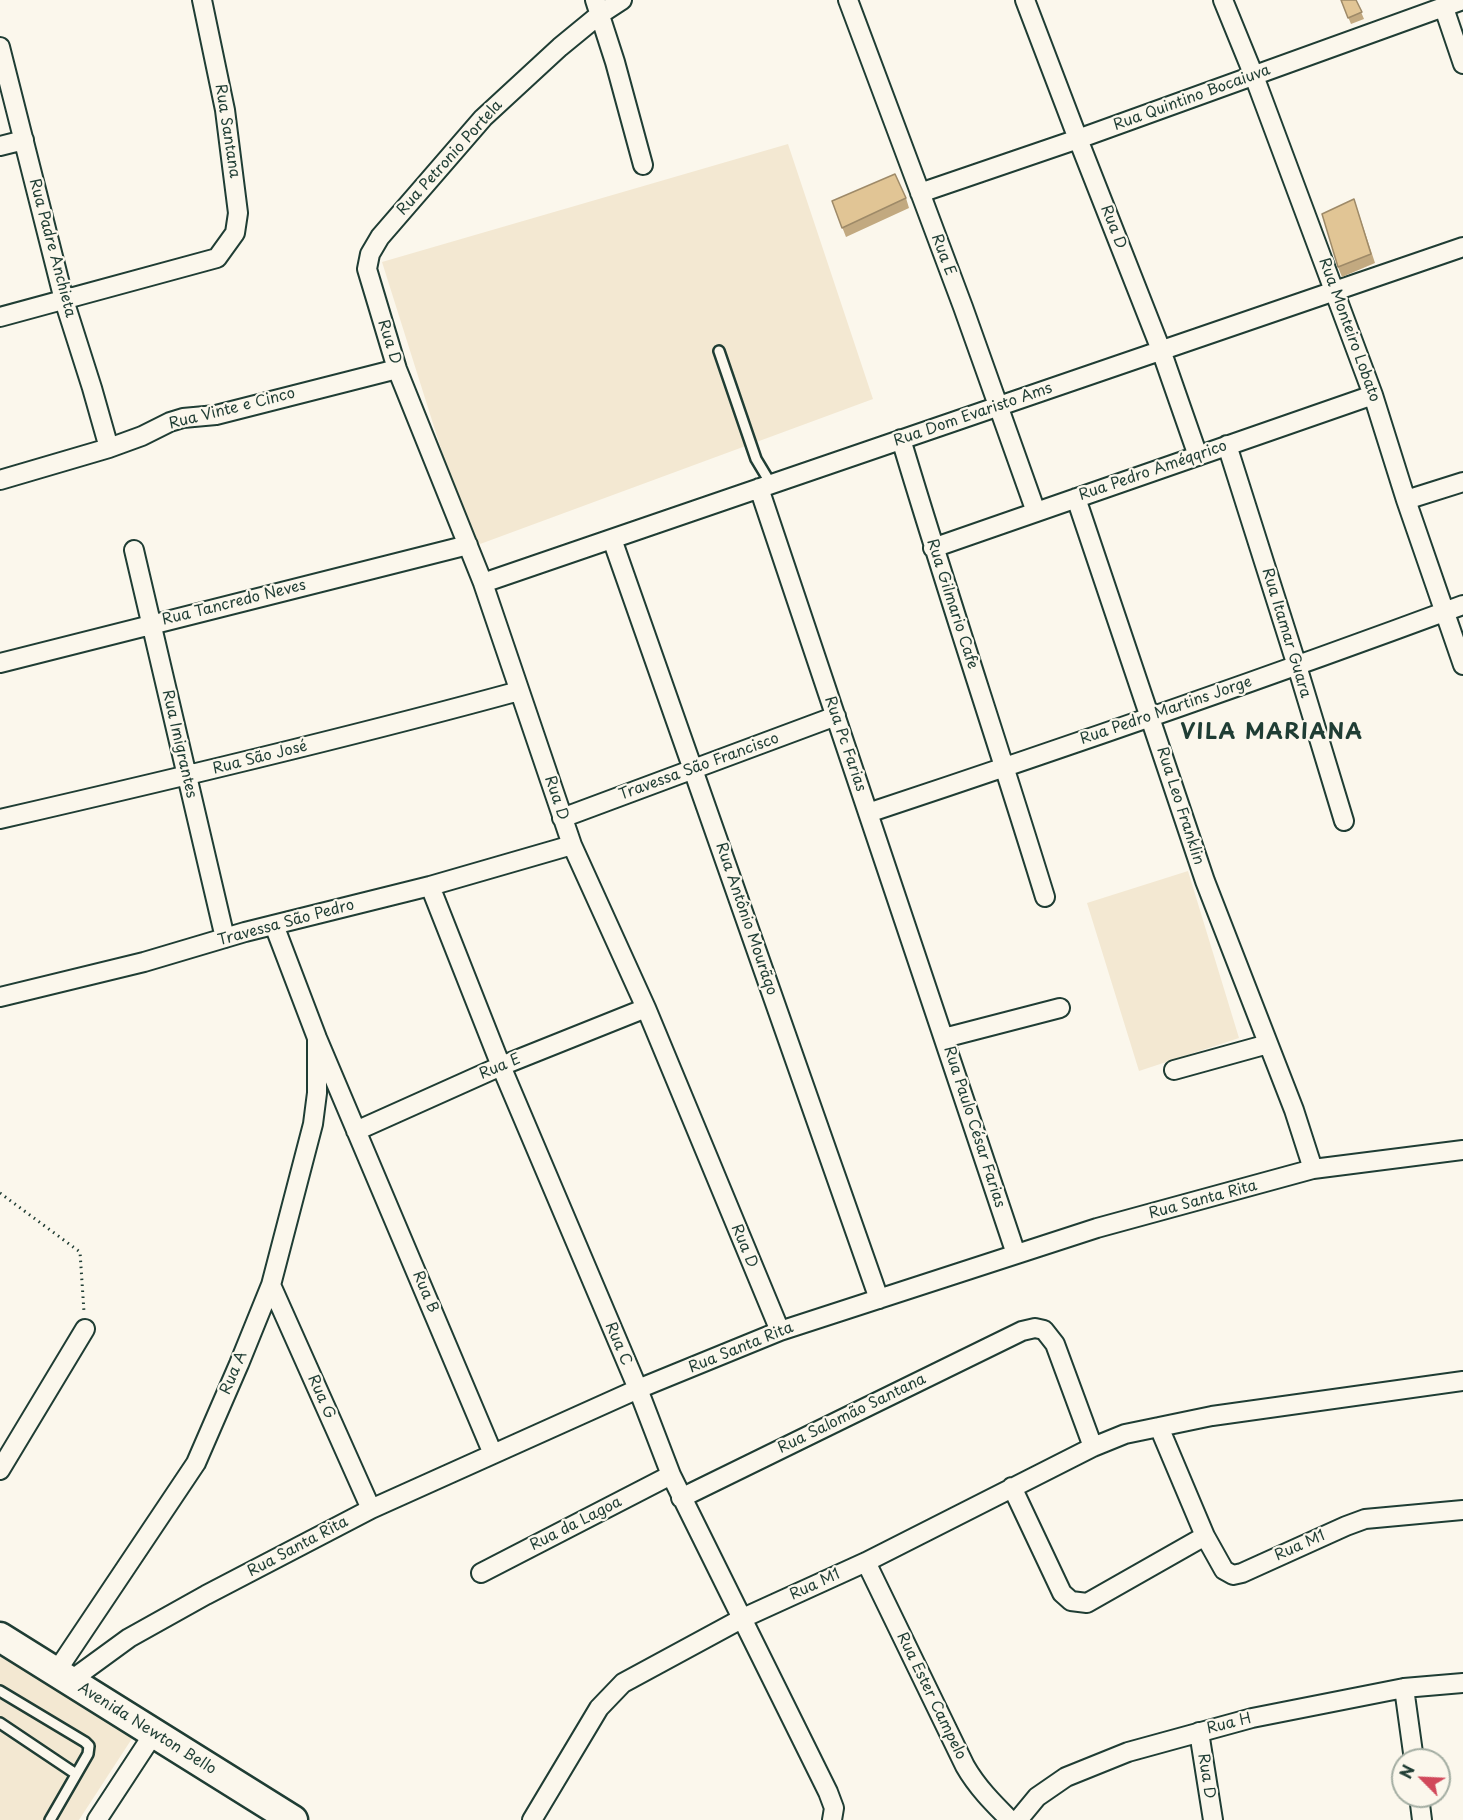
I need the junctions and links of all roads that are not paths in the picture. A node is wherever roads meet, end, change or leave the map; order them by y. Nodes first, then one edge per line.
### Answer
1 (202, 0) edge
2 (622, 0) edge
3 (848, 0) edge
4 (1025, 0) edge
5 (1223, 0) edge
6 (1463, 0) edge
7 (597, 8) edge
8 (1414, 8) edge
9 (1444, 8) junction
10 (0, 46) edge
11 (1463, 63) edge
12 (1254, 76) junction
13 (1078, 139) junction
14 (24, 140) junction
15 (0, 146) edge
16 (643, 165) dead end
17 (920, 193) junction
18 (1463, 247) edge
19 (370, 254) joint
20 (1335, 291) junction
21 (64, 300) junction
22 (0, 317) edge
23 (1161, 350) junction
24 (719, 351) dead end
25 (397, 369) junction
26 (1373, 395) junction
27 (999, 406) junction
28 (901, 440) junction
29 (1227, 445) junction
30 (109, 448) junction
31 (1198, 456) junction
32 (0, 480) edge
33 (1463, 482) edge
34 (765, 486) junction
35 (1077, 498) junction
36 (1406, 500) junction
37 (1036, 512) junction
38 (612, 539) junction
39 (468, 545) junction
40 (933, 548) junction
41 (134, 550) dead end
42 (483, 583) junction
43 (1463, 605) edge
44 (1445, 612) junction
45 (150, 624) junction
46 (0, 663) edge
47 (1463, 665) edge
48 (1297, 666) junction
49 (519, 692) junction
50 (836, 716) junction
51 (1151, 716) junction
52 (693, 768) junction
53 (1005, 768) junction
54 (187, 776) junction
55 (868, 813) junction
56 (562, 818) junction
57 (0, 819) edge
58 (1344, 821) dead end
59 (572, 845) junction
60 (430, 886) junction
61 (1045, 897) dead end
62 (274, 925) junction
63 (225, 939) junction
64 (0, 997) edge
65 (931, 1000) joint
66 (645, 1008) junction
67 (1060, 1008) dead end
68 (317, 1038) junction
69 (944, 1038) junction
70 (1268, 1044) junction
71 (501, 1066) junction
72 (1174, 1070) dead end
73 (356, 1131) junction
74 (1463, 1150) edge
75 (1313, 1169) junction
76 (1016, 1254) junction
77 (270, 1285) junction
78 (879, 1299) junction
79 (85, 1329) road end
80 (780, 1331) junction
81 (1463, 1381) edge
82 (638, 1389) junction
83 (1159, 1427) junction
84 (1094, 1447) junction
85 (493, 1454) junction
86 (0, 1470) edge
87 (671, 1475) junction
88 (1012, 1487) junction
89 (681, 1498) junction
90 (370, 1509) junction
91 (1463, 1510) edge
92 (1205, 1536) junction
93 (866, 1562) junction
94 (481, 1573) dead end
95 (743, 1618) junction
96 (0, 1637) edge
97 (63, 1677) junction
98 (1463, 1683) edge
99 (1404, 1688) junction
100 (0, 1691) edge
101 (0, 1723) edge
102 (1199, 1732) junction
103 (154, 1733) junction
104 (1412, 1748) edge
105 (76, 1774) junction
106 (50, 1820) edge
107 (97, 1820) edge
108 (293, 1820) edge
109 (532, 1820) edge
110 (832, 1820) edge
111 (1010, 1820) edge
112 (1018, 1820) edge
113 (1213, 1820) edge

1 - 21 street, Rua Santana
2 - 7 street, Rua Petronio Portela
3 - 17 street, Rua E
4 - 13 street, Rua D
5 - 12 street, Rua Monteiro Lobato
6 - 9 street, Rua Quintino Bocaiuva
7 - 16 street
7 - 19 street, Rua Petronio Portela
8 - 9 street, Rua Quintino Bocaiuva
8 - 12 street, Rua Quintino Bocaiuva
9 - 11 street
10 - 14 street, Rua Padre Anchieta
12 - 13 street, Rua Quintino Bocaiuva
12 - 20 street, Rua Monteiro Lobato
13 - 17 street, Rua Quintino Bocaiuva
13 - 23 street, Rua D
14 - 15 street
14 - 21 street, Rua Padre Anchieta
17 - 27 street, Rua E
18 - 20 street, Rua Dom Evaristo Ams
19 - 25 street, Rua D
20 - 23 street, Rua Dom Evaristo Ams
20 - 26 street, Rua Monteiro Lobato
21 - 22 street
21 - 30 street, Rua Padre Anchieta
23 - 27 street, Rua Dom Evaristo Ams
23 - 31 street, Rua D
24 - 34 lane
25 - 30 street, Rua Vinte e Cinco
25 - 39 street, Rua D
26 - 29 street, Rua Pedro Améqqrico
26 - 36 street, Rua Monteiro Lobato
27 - 28 street, Rua Dom Evaristo Ams
27 - 37 street, Rua E
28 - 34 street, Rua Dom Evaristo Ams
28 - 40 street, Rua Gilmario Cafe
29 - 31 street, Rua Pedro Améqqrico
29 - 48 street, Rua Itamar Guara
30 - 32 street, Rua Vinte e Cinco
31 - 35 street, Rua Pedro Améqqrico
33 - 36 street
34 - 38 street, Rua Dom Evaristo Ams
34 - 50 street, Rua Pc Farias
35 - 37 street, Rua Pedro Améqqrico
35 - 51 street, Rua Leo Franklin
36 - 44 street, Rua Monteiro Lobato
37 - 40 street, Rua Pedro Améqqrico
38 - 42 street, Rua Dom Evaristo Ams
38 - 52 street, Rua Antônio Mourãqo
39 - 42 street, Rua D
39 - 45 street, Rua Tancredo Neves
40 - 53 street, Rua Gilmario Cafe
41 - 45 street, Rua Imigrantes
42 - 49 street, Rua D
43 - 44 street, Rua Pedro Martins Jorge
44 - 47 street, Rua Monteiro Lobato
44 - 48 street, Rua Pedro Martins Jorge
45 - 46 street, Rua Tancredo Neves
45 - 54 street, Rua Imigrantes
48 - 51 street, Rua Pedro Martins Jorge
48 - 58 street, Rua Itamar Guara
49 - 54 street, Rua São José
49 - 56 street, Rua D
50 - 52 street, Travessa São Francisco
50 - 55 street, Rua Pc Farias
51 - 53 street, Rua Pedro Martins Jorge
51 - 70 street, Rua Leo Franklin
52 - 56 street, Travessa São Francisco
52 - 78 street, Rua Antônio Mourãqo
53 - 55 street, Rua Pedro Martins Jorge
53 - 61 street, Rua Gilmario Cafe
54 - 57 street, Rua São José
54 - 63 street, Rua Imigrantes
55 - 65 street, Rua Pc Farias
56 - 59 street, Rua D
59 - 60 street, Travessa São Pedro
59 - 66 street, Rua D
60 - 62 street, Travessa São Pedro
60 - 71 street, Rua C
62 - 63 street, Travessa São Pedro
62 - 68 street, Rua A
63 - 64 street, Travessa São Pedro
65 - 69 street, Rua Paulo César Farias
66 - 71 street, Rua E
66 - 80 street, Rua D
67 - 69 street
68 - 73 street, Rua A
68 - 77 street, Rua A
69 - 76 street, Rua Paulo César Farias
70 - 72 street
70 - 75 street, Rua Leo Franklin
71 - 73 street, Rua E
71 - 82 street, Rua C
73 - 85 street, Rua B
74 - 75 street, Rua Santa Rita
75 - 76 street, Rua Santa Rita
76 - 78 street, Rua Santa Rita
77 - 90 street, Rua G
77 - 97 street, Rua A
78 - 80 street, Rua Santa Rita
79 - 86 street
80 - 82 street, Rua Santa Rita
81 - 83 street, Rua M1
82 - 85 street, Rua Santa Rita
82 - 87 street, Rua C
83 - 84 street, Rua M1
83 - 92 street, Rua M1
84 - 88 street, Rua M1
84 - 89 street, Rua Salomão Santana
85 - 90 street, Rua Santa Rita
87 - 89 street, Rua C
87 - 94 street, Rua da Lagoa
88 - 92 street
88 - 93 street, Rua M1
89 - 95 street, Rua C
90 - 97 street, Rua Santa Rita
91 - 92 street, Rua M1
93 - 95 street, Rua M1
93 - 111 street, Rua Ester Campelo
95 - 109 street, Rua M1
95 - 110 street, Rua C
96 - 97 main road, Avenida Newton Bello
97 - 103 main road, Avenida Newton Bello
98 - 99 street, Rua H
99 - 102 street, Rua H
99 - 104 street
100 - 105 lane
101 - 105 lane
102 - 112 street, Rua H
102 - 113 street, Rua D
103 - 107 street
103 - 108 main road, Avenida Newton Bello
105 - 106 lane

